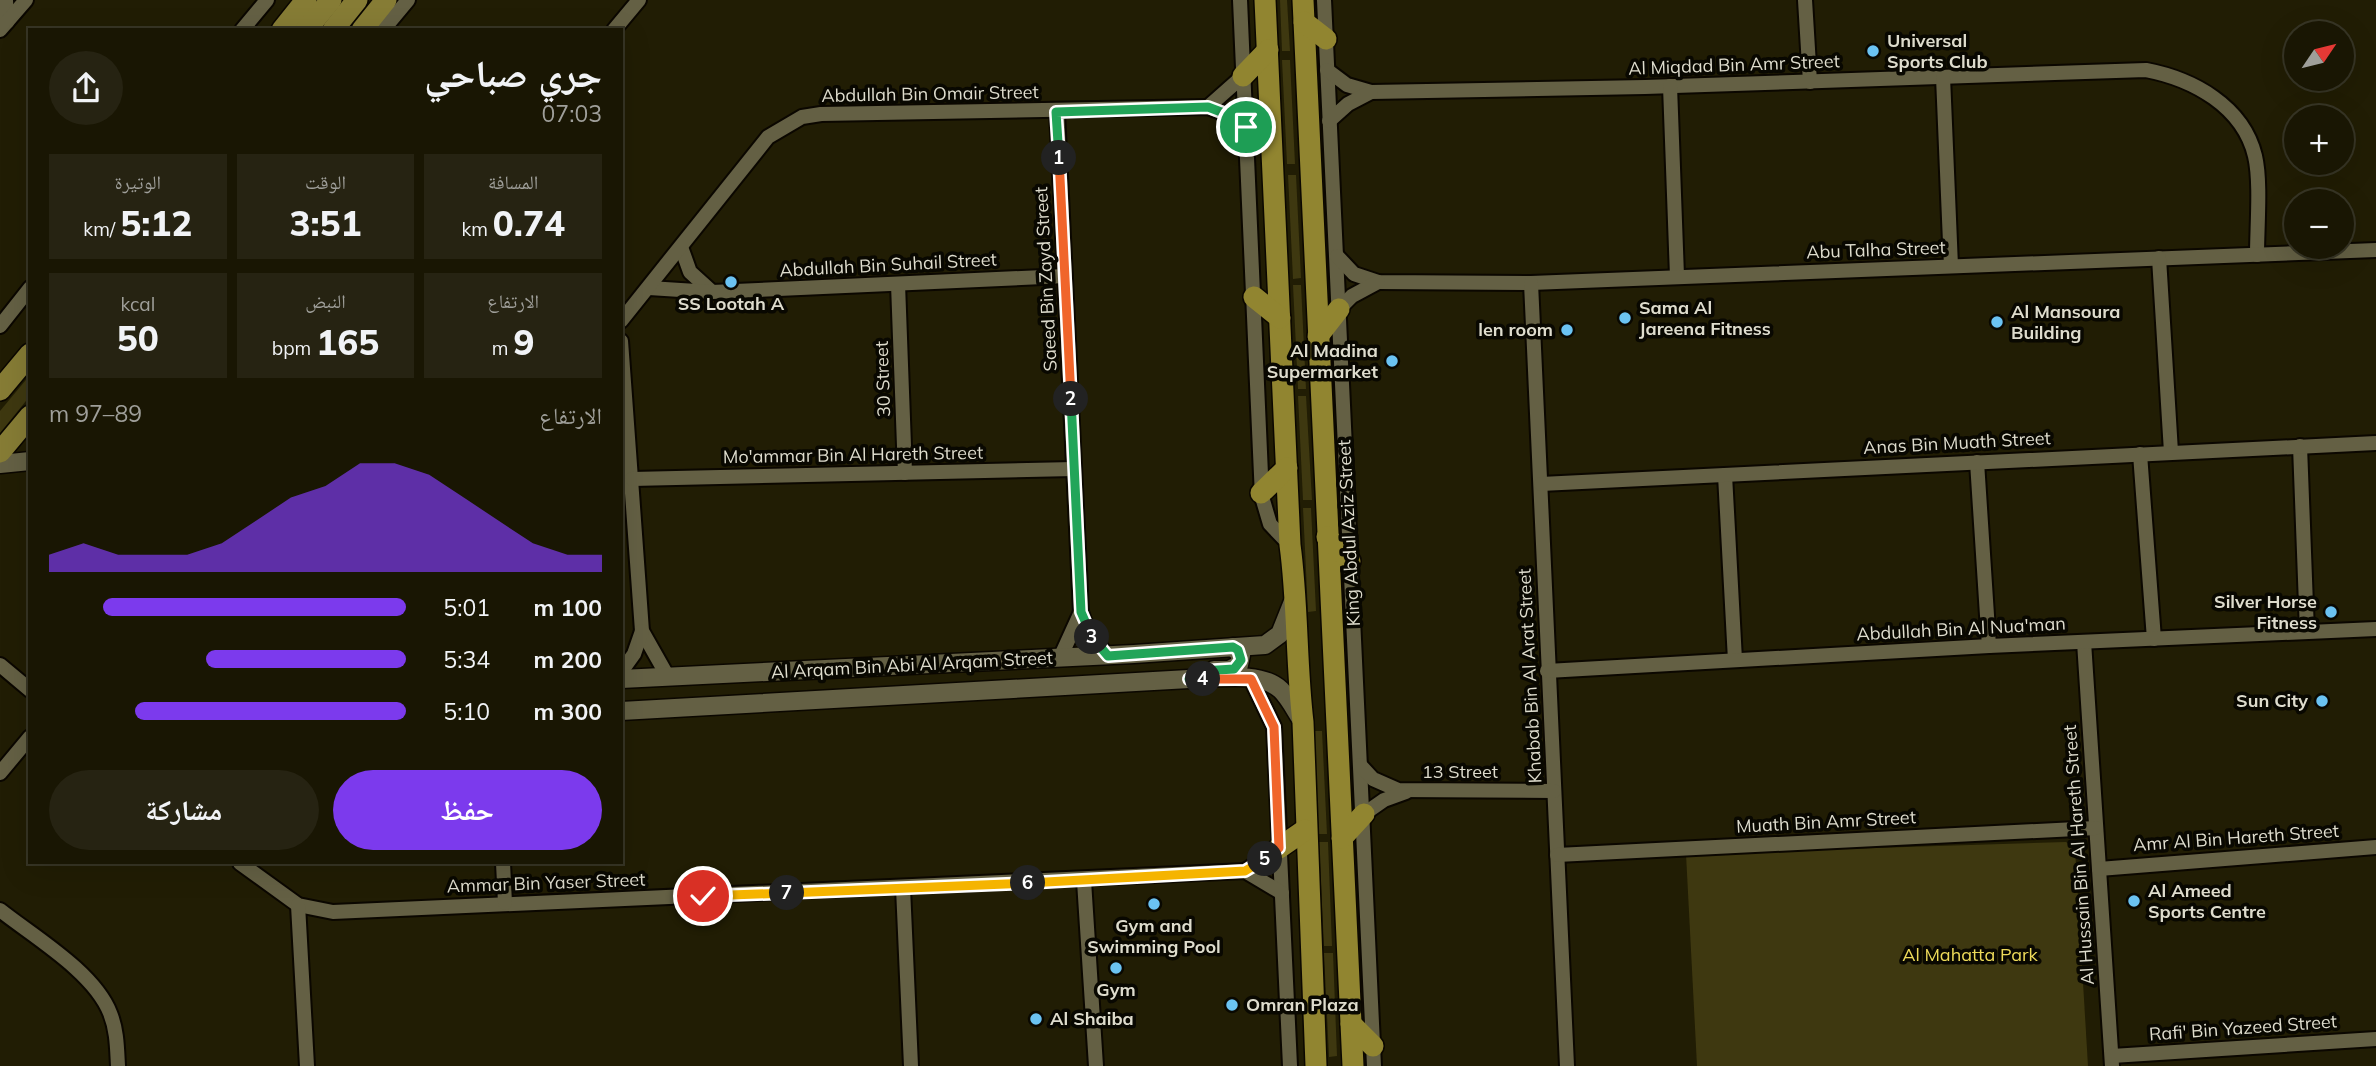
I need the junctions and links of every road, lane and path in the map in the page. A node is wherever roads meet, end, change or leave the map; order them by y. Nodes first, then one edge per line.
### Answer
1 (6, 0) edge
2 (26, 0) edge
3 (267, 0) edge
4 (306, 0) edge
5 (331, 0) edge
6 (357, 0) edge
7 (386, 0) edge
8 (408, 0) edge
9 (639, 0) edge
10 (1240, 0) edge
11 (1265, 0) edge
12 (1303, 0) edge
13 (1324, 0) edge
14 (1805, 0) edge
15 (1304, 22) junction
16 (3, 26) edge
17 (244, 28) edge
18 (284, 28) edge
19 (308, 28) edge
20 (336, 28) edge
21 (364, 28) edge
22 (385, 28) edge
23 (616, 28) edge
24 (1326, 39) junction
25 (1268, 50) junction
26 (1327, 70) junction
27 (1243, 76) junction
28 (1943, 77) junction
29 (1810, 82) junction
30 (1670, 86) junction
31 (1371, 92) junction
32 (1208, 107) junction
33 (1056, 112) junction
34 (1329, 121) junction
35 (1246, 127) junction
36 (681, 247) junction
37 (2376, 250) edge
38 (2257, 255) junction
39 (1337, 256) junction
40 (2159, 258) junction
41 (1951, 266) junction
42 (1065, 276) junction
43 (1677, 276) junction
44 (1378, 282) junction
45 (898, 284) junction
46 (1531, 284) junction
47 (649, 288) junction
48 (28, 291) edge
49 (712, 292) junction
50 (1254, 297) junction
51 (1339, 309) junction
52 (1280, 318) junction
53 (623, 319) edge
54 (0, 326) edge
55 (1318, 336) junction
56 (28, 356) edge
57 (0, 390) edge
58 (624, 393) edge
59 (28, 418) edge
60 (2376, 443) edge
61 (2300, 446) junction
62 (0, 452) edge
63 (2171, 452) junction
64 (2140, 454) junction
65 (28, 461) edge
66 (1977, 462) junction
67 (0, 464) edge
68 (1287, 468) junction
69 (1074, 469) junction
70 (905, 473) junction
71 (1726, 475) junction
72 (632, 479) junction
73 (1541, 484) junction
74 (1261, 493) junction
75 (1327, 537) junction
76 (1290, 545) junction
77 (1350, 561) junction
78 (1297, 592) junction
79 (1081, 612) junction
80 (2376, 629) edge
81 (642, 631) junction
82 (2307, 632) junction
83 (2154, 639) junction
84 (2084, 642) junction
85 (1989, 646) junction
86 (1233, 647) junction
87 (1108, 656) junction
88 (1060, 658) junction
89 (1735, 660) junction
90 (0, 665) edge
91 (623, 669) edge
92 (1547, 671) junction
93 (668, 677) junction
94 (623, 679) edge
95 (1189, 679) junction
96 (1251, 679) junction
97 (28, 688) edge
98 (623, 711) edge
99 (1303, 722) junction
100 (28, 739) edge
101 (1360, 765) junction
102 (0, 773) edge
103 (1407, 791) junction
104 (1554, 791) junction
105 (1364, 814) junction
106 (2096, 828) junction
107 (1305, 830) junction
108 (1342, 838) junction
109 (2376, 847) edge
110 (1279, 848) junction
111 (1557, 855) junction
112 (241, 864) edge
113 (503, 864) edge
114 (2099, 869) junction
115 (1245, 871) junction
116 (1084, 881) junction
117 (903, 888) junction
118 (1282, 893) junction
119 (505, 904) junction
120 (298, 905) junction
121 (0, 910) edge
122 (1351, 1024) junction
123 (2376, 1039) edge
124 (1374, 1056) edge
125 (2112, 1061) edge
126 (118, 1066) edge
127 (307, 1066) edge
128 (911, 1066) edge
129 (1096, 1066) edge
130 (1290, 1066) edge
131 (1316, 1066) edge
132 (1353, 1066) edge
133 (1567, 1066) edge

1 - 16 street
2 - 16 street
3 - 17 street
4 - 18 main road
5 - 19 main road
6 - 20 main road
7 - 21 main road
8 - 22 street
9 - 23 street
10 - 27 street
11 - 25 highway
12 - 15 highway, King Abdul Aziz Street
13 - 24 street, King Abdul Aziz Street
14 - 29 street
15 - 24 highway
15 - 55 highway, King Abdul Aziz Street
24 - 26 street, King Abdul Aziz Street
25 - 27 highway
25 - 52 highway
26 - 31 street, Al Miqdad Bin Amr Street
26 - 34 street, King Abdul Aziz Street
27 - 32 street
27 - 35 street
28 - 29 street, Al Miqdad Bin Amr Street
28 - 38 street, Al Miqdad Bin Amr Street
28 - 41 street
29 - 30 street, Al Miqdad Bin Amr Street
30 - 31 street, Al Miqdad Bin Amr Street
30 - 43 street
31 - 34 street
32 - 33 street, Abdullah Bin Omair Street
32 - 35 street, Abdullah Bin Omair Street
33 - 36 street, Abdullah Bin Omair Street
33 - 42 street, Saeed Bin Zayd Street
34 - 39 street, King Abdul Aziz Street
35 - 50 street
36 - 47 street, Abdullah Bin Omair Street
36 - 49 street
37 - 38 street, Abu Talha Street
38 - 40 street, Abu Talha Street
39 - 44 street, Abu Talha Street
39 - 51 street, King Abdul Aziz Street
40 - 41 street, Abu Talha Street
40 - 63 street
41 - 43 street, Abu Talha Street
42 - 45 street, Abdullah Bin Suhail Street
42 - 69 street, Saeed Bin Zayd Street
43 - 46 street, Abu Talha Street
44 - 46 street, Abu Talha Street
44 - 51 street
45 - 49 street, Abdullah Bin Suhail Street
45 - 70 street, 30 Street
46 - 73 street, Khabab Bin Al Arat Street
47 - 49 street, Abdullah Bin Suhail Street
47 - 53 street, Abdullah Bin Omair Street
48 - 54 street
50 - 52 highway
50 - 74 street
51 - 55 highway
51 - 77 street, King Abdul Aziz Street
52 - 68 highway
55 - 75 highway, King Abdul Aziz Street
56 - 57 main road
58 - 72 street
59 - 62 main road
60 - 61 street, Anas Bin Muath Street
61 - 63 street, Anas Bin Muath Street
61 - 82 street
63 - 64 street, Anas Bin Muath Street
64 - 66 street, Anas Bin Muath Street
64 - 83 street
65 - 67 street
66 - 71 street, Anas Bin Muath Street
66 - 85 street
68 - 74 highway
68 - 76 highway
69 - 70 street, Mo'ammar Bin Al Hareth Street
69 - 79 street, Saeed Bin Zayd Street
70 - 72 street, Mo'ammar Bin Al Hareth Street
71 - 73 street, Anas Bin Muath Street
71 - 89 street
72 - 81 street
73 - 92 street, Khabab Bin Al Arat Street
74 - 76 street
75 - 77 highway
75 - 108 highway, King Abdul Aziz Street
76 - 78 highway
77 - 101 street, King Abdul Aziz Street
78 - 86 street, Al Arqam Bin Abi Al Arqam Street
78 - 99 highway
79 - 87 street, Saeed Bin Zayd Street
79 - 88 street, Saeed Bin Zayd Street
80 - 82 street, Abdullah Bin Al Nua'man
81 - 91 street
81 - 93 street
82 - 83 street, Abdullah Bin Al Nua'man
83 - 84 street, Abdullah Bin Al Nua'man
84 - 85 street, Abdullah Bin Al Nua'man
84 - 106 street, Al Hussain Bin Al Hareth Street
85 - 89 street, Abdullah Bin Al Nua'man
86 - 87 street, Al Arqam Bin Abi Al Arqam Street
86 - 95 street
87 - 88 street, Al Arqam Bin Abi Al Arqam Street
88 - 93 street, Al Arqam Bin Abi Al Arqam Street
89 - 92 street, Abdullah Bin Al Nua'man
90 - 97 street
92 - 104 street, Khabab Bin Al Arat Street
93 - 94 street, Al Arqam Bin Abi Al Arqam Street
95 - 96 street, Al Arqam Bin Abi Al Arqam Street
95 - 98 street, Al Arqam Bin Abi Al Arqam Street
96 - 99 street, Al Arqam Bin Abi Al Arqam Street
96 - 110 street
99 - 107 highway
100 - 102 street
101 - 103 street, 13 Street
101 - 105 street, King Abdul Aziz Street
103 - 104 street, 13 Street
103 - 105 street, 13 Street
104 - 111 street, Khabab Bin Al Arat Street
105 - 108 highway
105 - 124 street, King Abdul Aziz Street
106 - 111 street, Muath Bin Amr Street
106 - 114 street, Al Hussain Bin Al Hareth Street
107 - 110 highway
107 - 131 highway
108 - 122 highway, King Abdul Aziz Street
109 - 114 street, Amr Al Bin Hareth Street
110 - 115 street
110 - 118 street
111 - 133 street, Khabab Bin Al Arat Street
112 - 120 street, Ammar Bin Yaser Street
113 - 119 street
114 - 125 street, Al Hussain Bin Al Hareth Street
115 - 116 street, Ammar Bin Yaser Street
115 - 118 street
116 - 117 street, Ammar Bin Yaser Street
116 - 129 street
117 - 119 street, Ammar Bin Yaser Street
117 - 128 street
118 - 130 street
119 - 120 street, Ammar Bin Yaser Street
120 - 127 street
121 - 126 street
122 - 124 highway
122 - 132 highway, King Abdul Aziz Street
123 - 125 street, Rafi' Bin Yazeed Street

